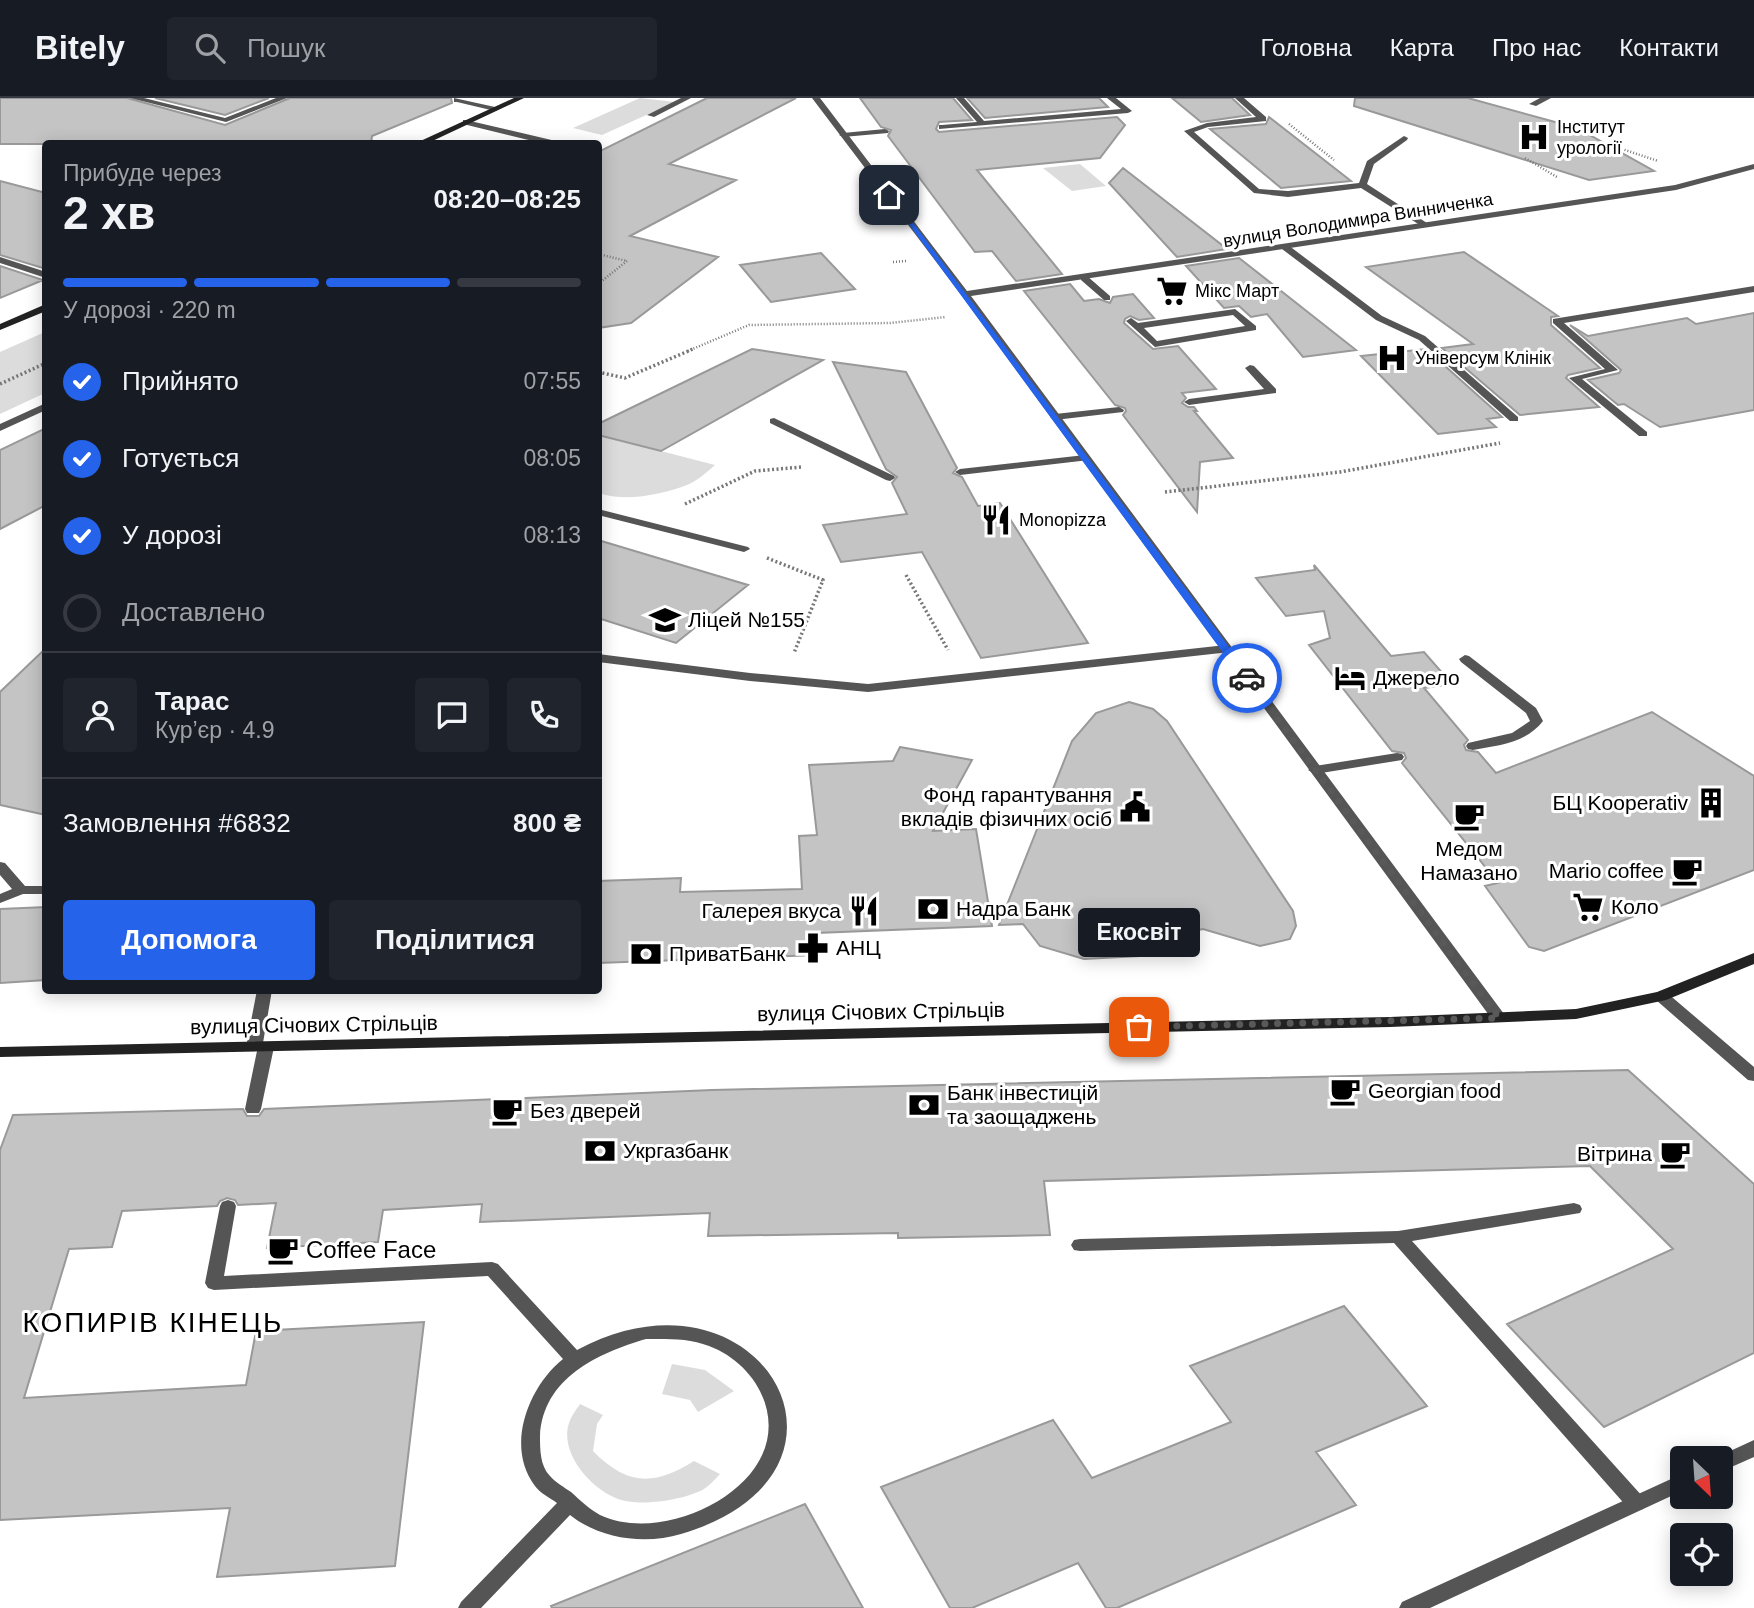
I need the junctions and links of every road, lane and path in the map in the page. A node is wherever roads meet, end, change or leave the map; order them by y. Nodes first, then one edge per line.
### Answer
1 (134, 98) edge
2 (283, 98) edge
3 (520, 98) edge
4 (687, 98) edge
5 (816, 98) edge
6 (960, 98) edge
7 (1111, 98) edge
8 (1239, 98) edge
9 (1547, 98) edge
10 (457, 100) dead end
11 (1533, 104) dead end
12 (495, 109) junction
13 (652, 115) dead end
14 (466, 122) junction
15 (982, 123) junction
16 (942, 127) dead end
17 (885, 131) dead end
18 (843, 135) junction
19 (1404, 138) dead end
20 (427, 140) edge
21 (540, 140) edge
22 (1616, 147) dead end
23 (1644, 155) dead end
24 (1754, 166) edge
25 (1363, 185) junction
26 (1426, 225) junction
27 (1285, 247) junction
28 (602, 255) edge
29 (0, 261) edge
30 (907, 261) dead end
31 (893, 262) dead end
32 (42, 274) edge
33 (1084, 278) junction
34 (602, 281) edge
35 (1754, 289) edge
36 (965, 294) junction
37 (1107, 298) dead end
38 (42, 309) edge
39 (947, 317) dead end
40 (1134, 324) joint
41 (0, 327) edge
42 (42, 365) edge
43 (1250, 368) dead end
44 (602, 373) edge
45 (0, 384) edge
46 (1189, 401) dead end
47 (42, 408) edge
48 (1119, 410) dead end
49 (1055, 417) junction
50 (1514, 419) joint
51 (774, 421) dead end
52 (0, 428) edge
53 (1643, 434) dead end
54 (1085, 458) junction
55 (856, 461) junction
56 (960, 472) dead end
57 (890, 478) dead end
58 (1165, 492) dead end
59 (602, 513) edge
60 (643, 524) junction
61 (744, 549) joint
62 (1226, 649) junction
63 (602, 658) edge
64 (1465, 659) dead end
65 (783, 680) junction
66 (1473, 746) dead end
67 (1397, 757) dead end
68 (1315, 770) junction
69 (0, 866) edge
70 (21, 890) junction
71 (42, 890) edge
72 (0, 899) edge
73 (1754, 958) edge
74 (265, 994) edge
75 (1661, 996) junction
76 (1499, 1018) junction
77 (260, 1047) junction
78 (0, 1052) edge
79 (1754, 1076) edge
80 (253, 1109) dead end
81 (228, 1206) dead end
82 (1574, 1209) dead end
83 (1398, 1237) junction
84 (1080, 1245) dead end
85 (575, 1360) junction
86 (1754, 1448) edge
87 (1733, 1458) edge
88 (1670, 1487) edge
89 (570, 1502) junction
90 (1636, 1503) junction
91 (468, 1608) edge
92 (1409, 1608) edge

1 - 2 street
3 - 12 main road
4 - 13 street
5 - 18 street
6 - 15 street
7 - 15 street
8 - 25 street
9 - 11 street
10 - 12 street
12 - 14 main road
14 - 20 main road
14 - 21 street
15 - 16 street
17 - 18 street
18 - 36 street
19 - 25 street
22 - 23 path
24 - 26 street, вулиця Володимира Винниченка
25 - 26 street
26 - 27 street, вулиця Володимира Винниченка
27 - 33 street, вулиця Володимира Винниченка
27 - 50 street
28 - 34 path
29 - 32 street
30 - 31 path
33 - 36 street, вулиця Володимира Винниченка
33 - 37 street
35 - 53 street
36 - 49 street
38 - 41 main road
39 - 44 path
40 - 40 street
42 - 45 path
43 - 46 street
47 - 52 street
48 - 49 street
49 - 54 street
50 - 58 path
51 - 55 street
54 - 56 street
54 - 62 street
55 - 57 street
55 - 60 path
59 - 60 street
60 - 61 street
61 - 65 path
62 - 65 street
62 - 68 street
63 - 65 street
64 - 66 street
67 - 68 street
68 - 76 street
69 - 70 street
70 - 71 street
70 - 72 street
73 - 75 main road, вулиця Січових Стрільців
74 - 77 street
75 - 76 main road, вулиця Січових Стрільців
75 - 79 street
76 - 77 main road, вулиця Січових Стрільців
77 - 78 main road, вулиця Січових Стрільців
77 - 80 street
81 - 85 street
82 - 83 street
83 - 84 street
83 - 90 street
85 - 89 street
85 - 89 street
86 - 87 street
88 - 90 street
89 - 91 street
90 - 92 street

